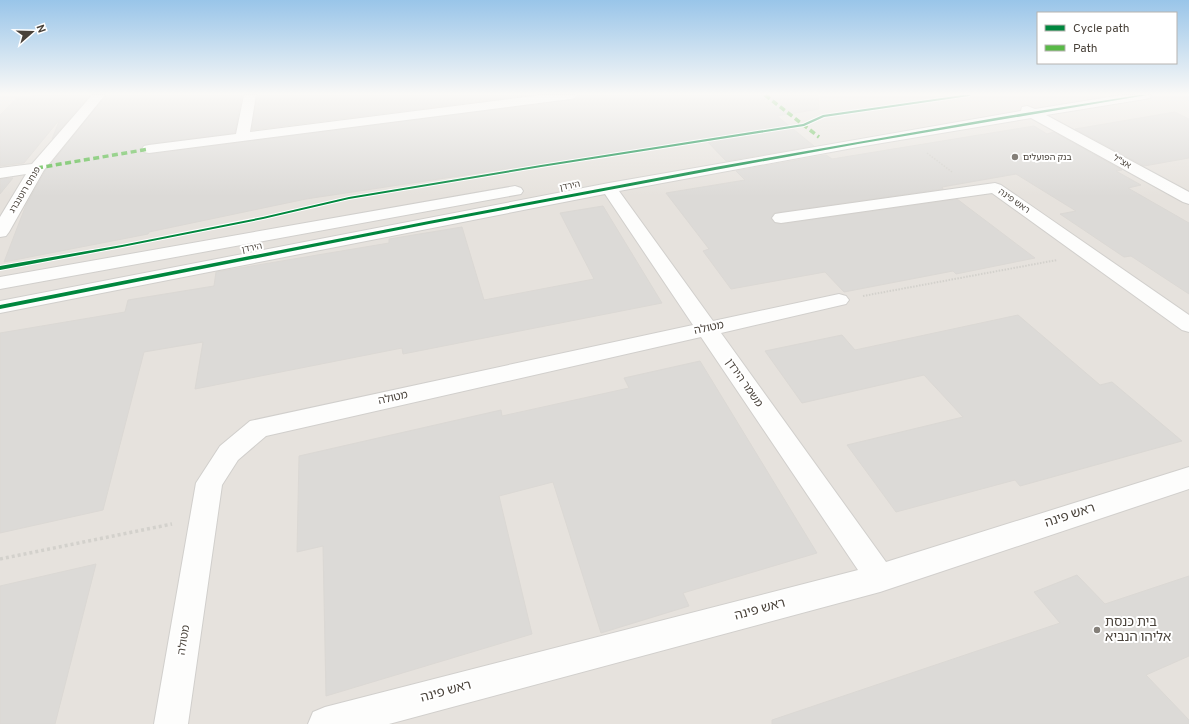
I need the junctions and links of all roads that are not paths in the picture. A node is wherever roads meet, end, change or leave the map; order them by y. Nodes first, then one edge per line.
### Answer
1 (70, 129) edge
2 (244, 129) edge
3 (312, 129) edge
4 (866, 129) edge
5 (916, 129) edge
6 (1072, 129) edge
7 (242, 138) junction
8 (149, 149) dead end
9 (37, 168) junction
10 (0, 173) edge
11 (609, 188) junction
12 (1189, 188) edge
13 (1173, 190) junction
14 (1189, 199) edge
15 (781, 218) dead end
16 (0, 232) edge
17 (0, 283) edge
18 (839, 300) road end
19 (0, 307) edge
20 (1189, 325) edge
21 (706, 329) junction
22 (1189, 478) edge
23 (880, 578) junction
24 (170, 724) edge
25 (325, 724) edge

1 - 9 street, פנחס רוטנברג
2 - 7 street
3 - 7 street
4 - 17 street, הירדן
5 - 11 street, הירדן
6 - 13 street, אצ"ל
7 - 8 street
9 - 10 street
9 - 16 street, פנחס רוטנברג
11 - 19 street, הירדן
11 - 21 street, משמר הירדן
12 - 13 street
13 - 14 street, אצ"ל
15 - 20 street, ראש פינה
18 - 21 street, מטולה
21 - 23 street, משמר הירדן
21 - 24 street, מטולה
22 - 23 street, ראש פינה
23 - 25 street, ראש פינה

